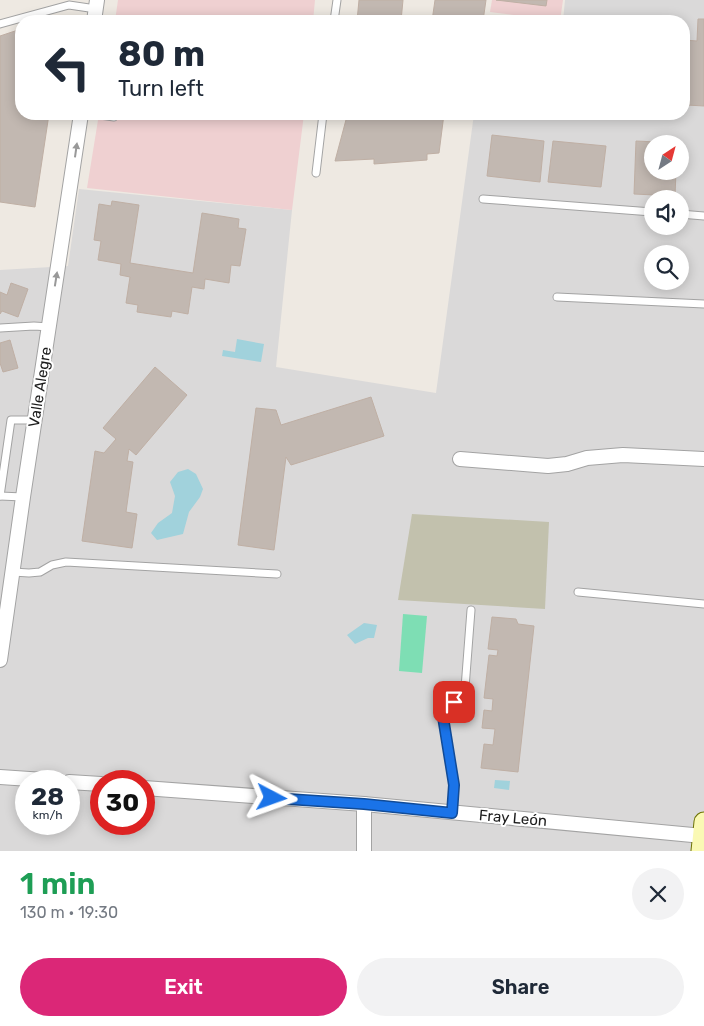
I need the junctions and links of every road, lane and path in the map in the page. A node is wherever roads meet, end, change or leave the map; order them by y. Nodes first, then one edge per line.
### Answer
1 (337, 0) edge
2 (96, 10) edge
3 (33, 15) edge
4 (335, 15) edge
5 (15, 20) edge
6 (0, 24) edge
7 (80, 120) edge
8 (322, 120) edge
9 (316, 173) dead end
10 (483, 199) dead end
11 (644, 211) edge
12 (689, 215) edge
13 (704, 216) edge
14 (556, 297) dead end
15 (704, 304) edge
16 (49, 327) junction
17 (0, 328) edge
18 (35, 420) junction
19 (460, 459) dead end
20 (704, 459) edge
21 (0, 496) edge
22 (23, 497) junction
23 (13, 572) junction
24 (277, 574) dead end
25 (578, 592) dead end
26 (704, 604) edge
27 (471, 610) dead end
28 (0, 660) edge
29 (0, 777) edge
30 (15, 778) edge
31 (155, 789) edge
32 (364, 804) junction
33 (452, 813) junction
34 (703, 836) edge
35 (364, 851) edge

1 - 4 lane
2 - 3 lane
5 - 6 lane
16 -> 7 street, Valle Alegre
8 - 9 lane
10 - 11 lane
12 - 13 lane
14 - 15 lane
16 - 17 lane
16 - 18 street, Valle Alegre
18 - 21 lane
18 - 22 street, Valle Alegre
19 - 20 street
21 - 22 lane
22 - 23 street, Valle Alegre
23 - 24 lane
23 - 28 street, Valle Alegre
25 - 26 lane
27 - 33 lane
29 - 30 street
31 - 32 street, Fray León
32 - 33 street, Fray León
32 - 35 street
33 - 34 street, Fray León

